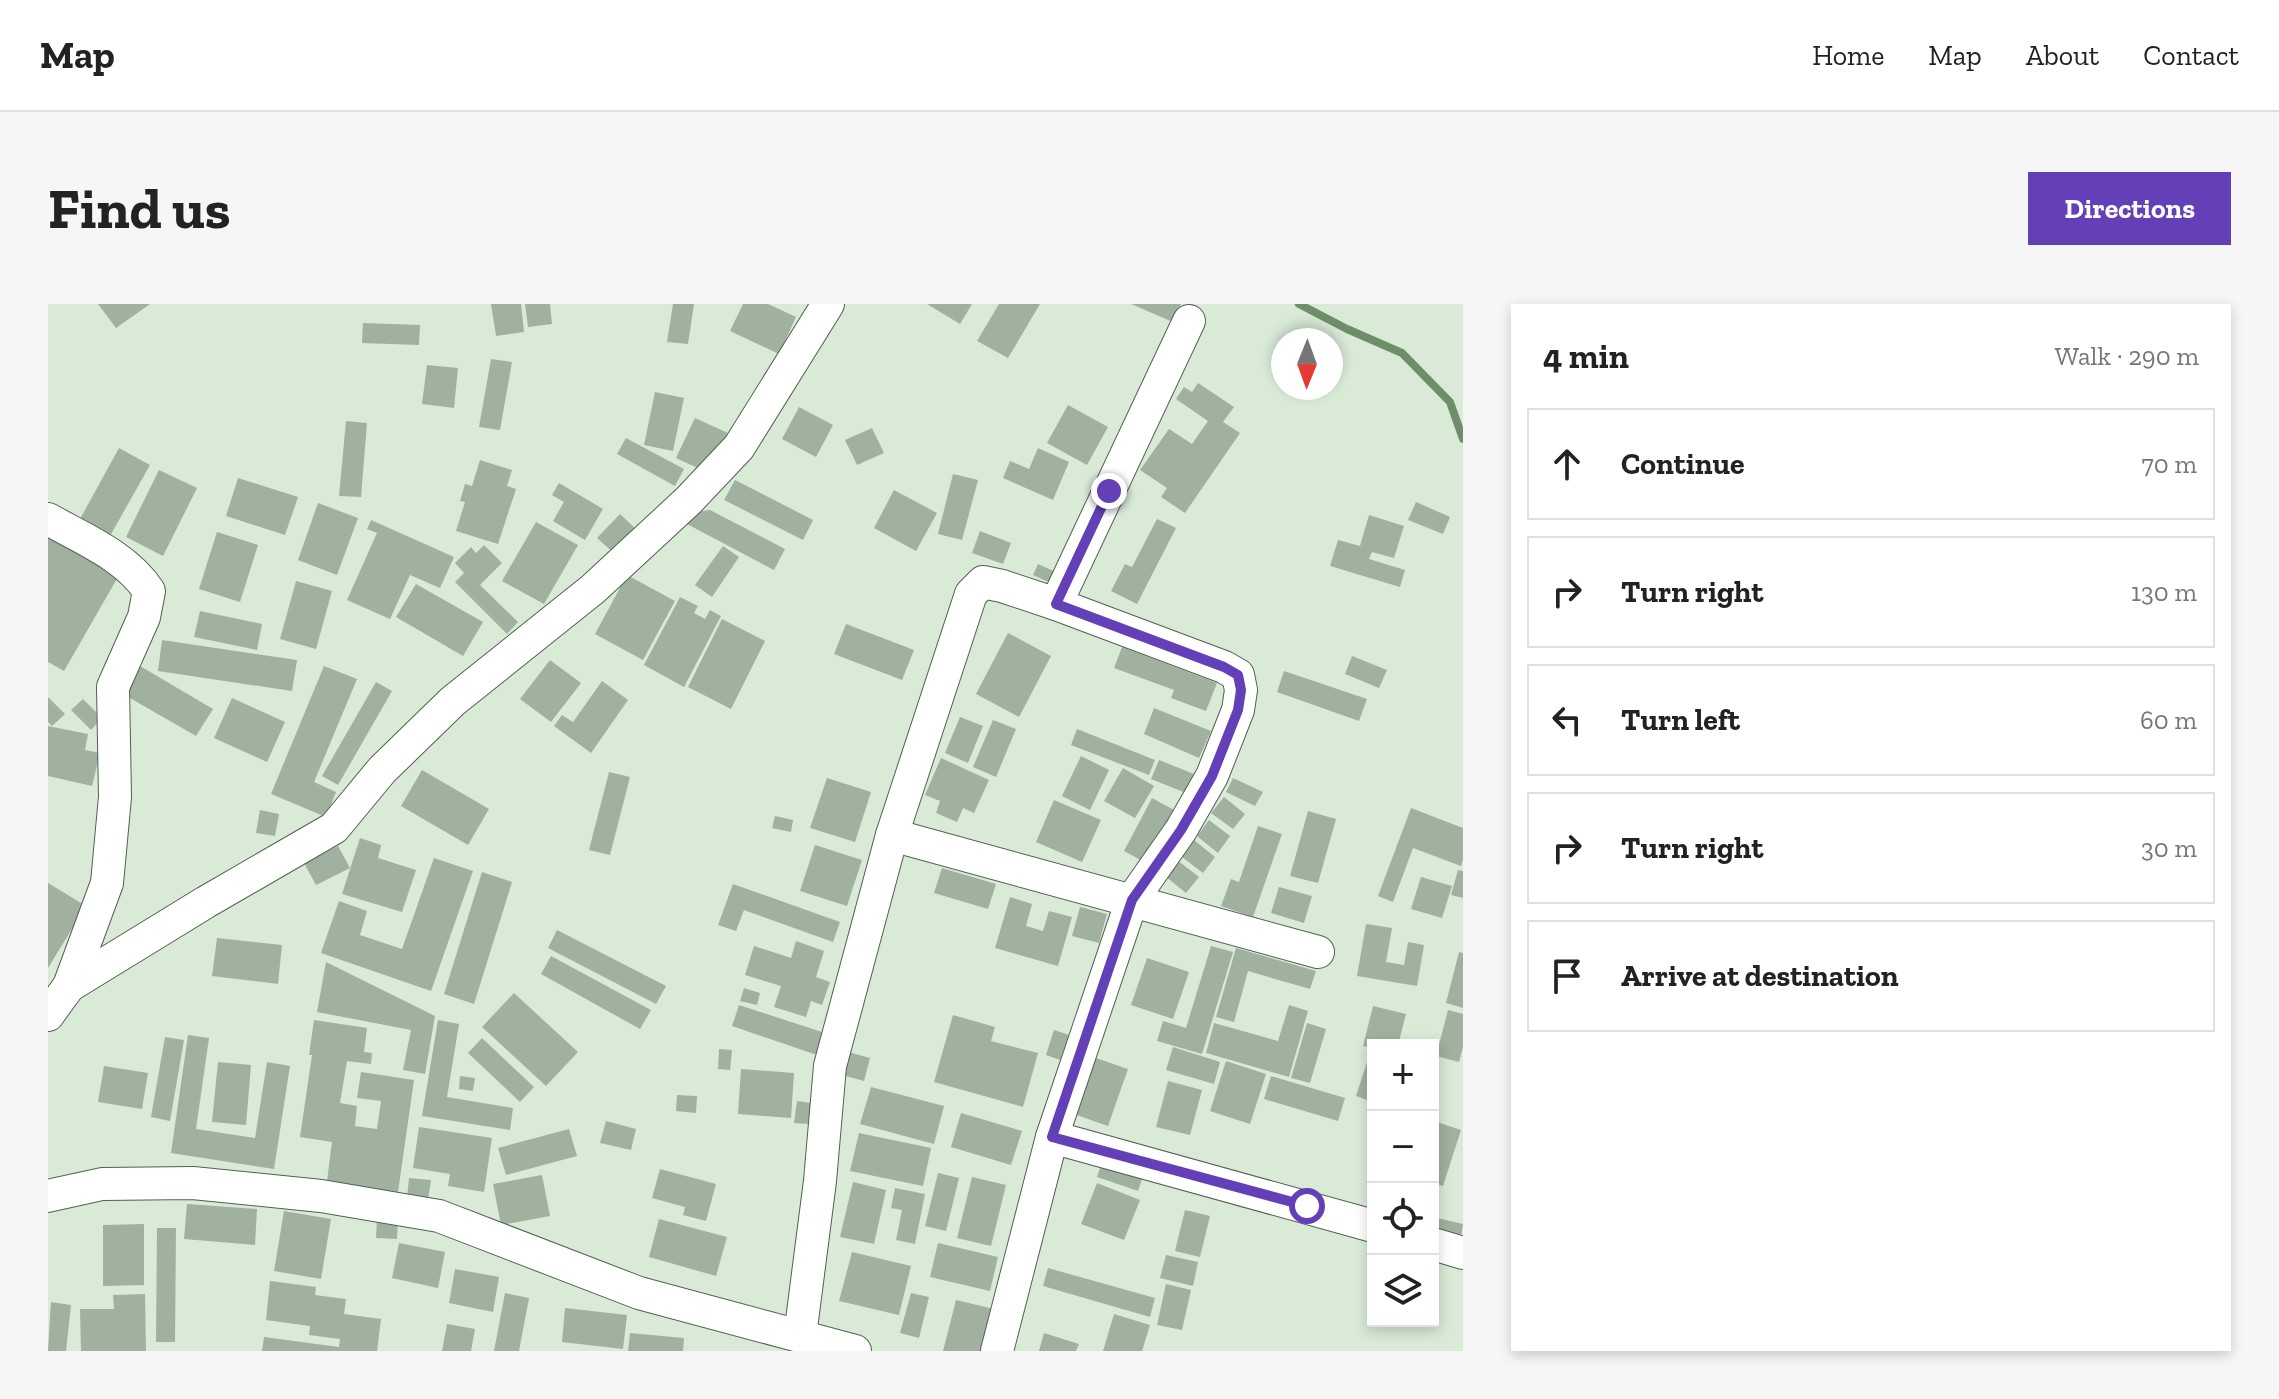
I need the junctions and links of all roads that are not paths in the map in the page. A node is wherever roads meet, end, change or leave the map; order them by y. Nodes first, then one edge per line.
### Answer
1 (820, 306) edge
2 (1189, 321) dead end
3 (48, 519) edge
4 (1056, 604) junction
5 (892, 835) junction
6 (1132, 900) junction
7 (1318, 952) dead end
8 (69, 986) junction
9 (48, 1015) edge
10 (1052, 1137) junction
11 (48, 1196) edge
12 (1367, 1224) edge
13 (1439, 1246) edge
14 (1463, 1253) edge
15 (800, 1336) junction
16 (847, 1350) edge
17 (997, 1351) edge

1 - 8 street
2 - 4 street
3 - 8 street
4 - 5 street
4 - 6 street
5 - 6 street
5 - 15 street
6 - 7 street
6 - 10 street
8 - 9 street
10 - 12 street
10 - 17 street
11 - 15 street
13 - 14 street
15 - 16 street

